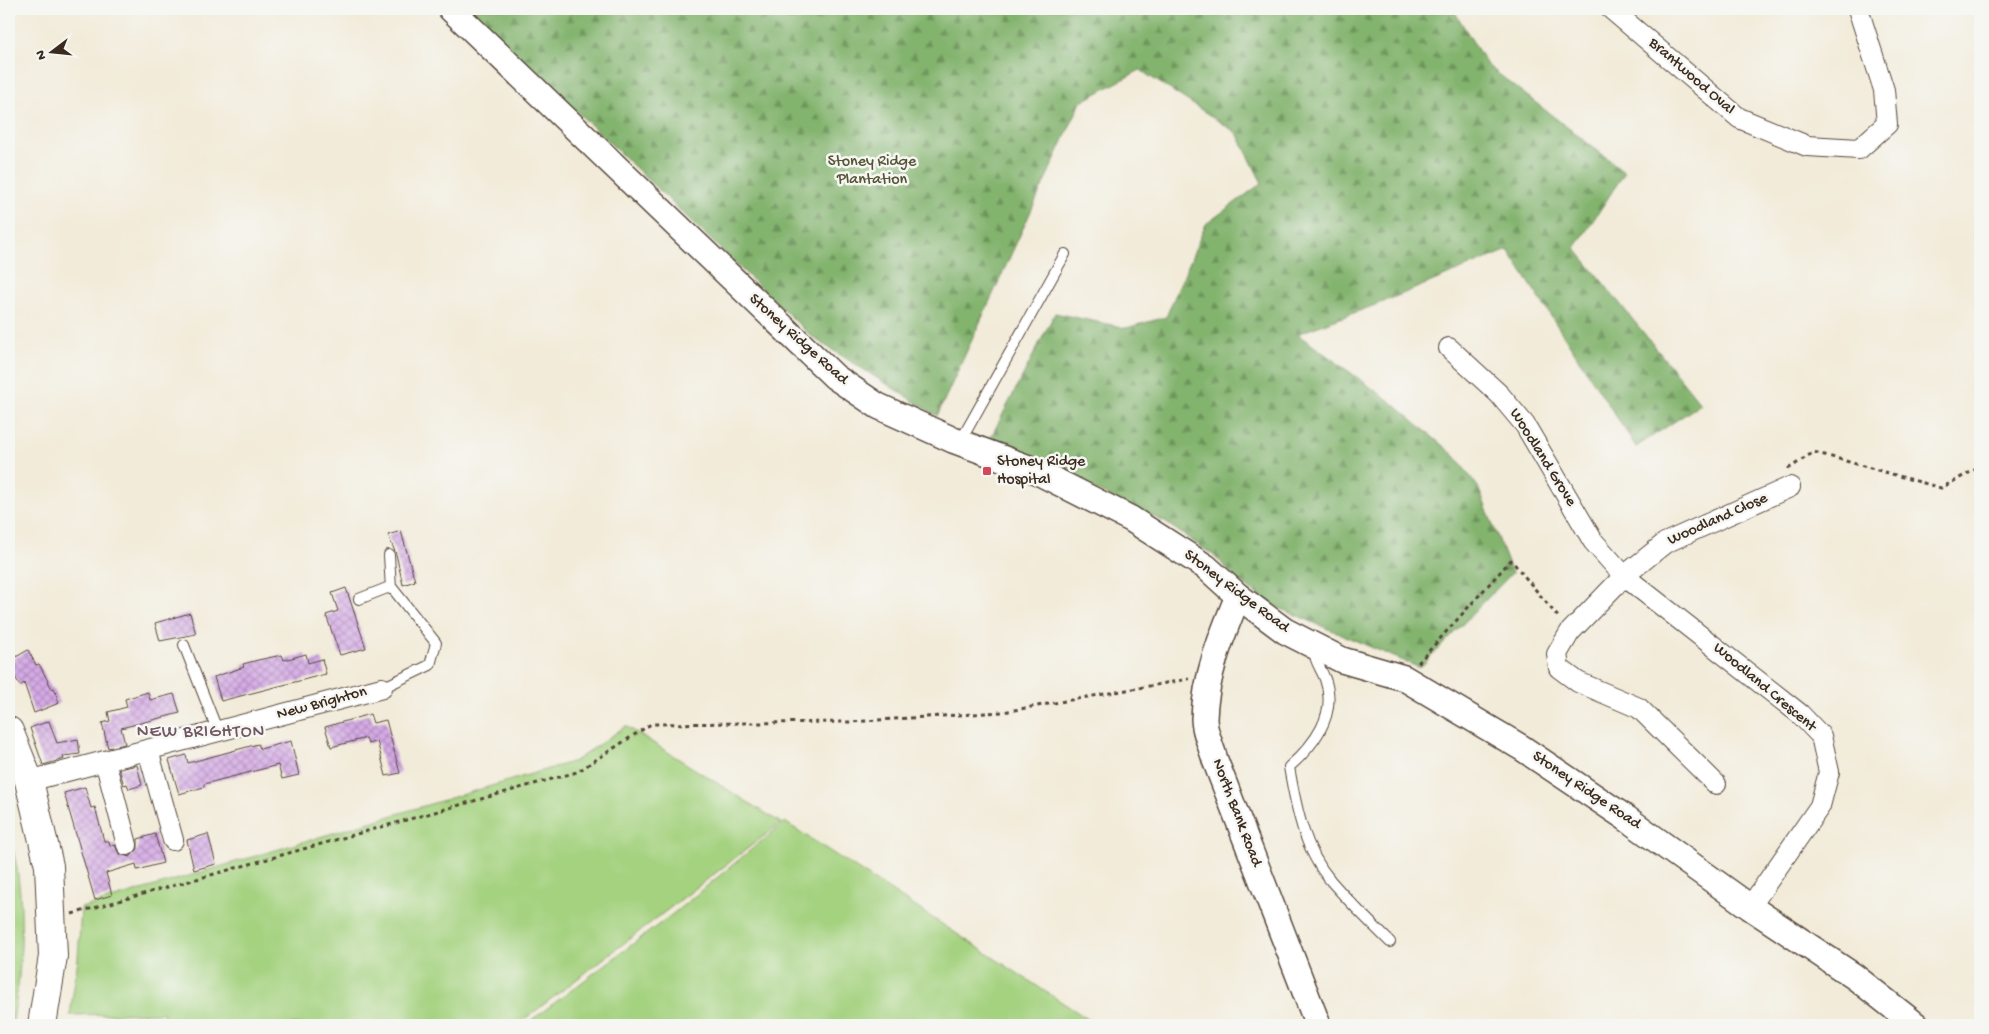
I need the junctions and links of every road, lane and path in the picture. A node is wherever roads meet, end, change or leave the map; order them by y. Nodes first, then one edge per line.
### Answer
1 (451, 9) edge
2 (1611, 9) edge
3 (1858, 9) edge
4 (1065, 254) dead end
5 (1449, 348) dead end
6 (960, 443) junction
7 (1980, 467) edge
8 (1790, 487) joint
9 (390, 555) dead end
10 (1624, 576) junction
11 (392, 589) junction
12 (1238, 596) junction
13 (360, 599) dead end
14 (1570, 632) junction
15 (184, 645) dead end
16 (1314, 646) junction
17 (1210, 676) junction
18 (1404, 678) junction
19 (382, 688) joint
20 (9, 731) edge
21 (218, 732) junction
22 (148, 750) junction
23 (105, 761) junction
24 (29, 781) junction
25 (1716, 784) dead end
26 (173, 840) dead end
27 (127, 845) dead end
28 (1750, 906) junction
29 (52, 920) junction
30 (1390, 942) dead end
31 (42, 1025) edge
32 (1318, 1025) edge
33 (1916, 1025) edge

1 - 6 street, Stoney Ridge Road
2 - 3 street, Brantwood Oval
4 - 6 lane
5 - 10 street, Woodland Grove
6 - 12 street, Stoney Ridge Road
7 - 8 path
8 - 10 street, Woodland Close
9 - 11 lane
10 - 14 street, Woodland Close
10 - 28 street, Woodland Crescent
11 - 13 lane
11 - 19 lane
12 - 16 street, Stoney Ridge Road
12 - 17 street, North Bank Road
14 - 18 path
14 - 25 street, Woodland Close
15 - 21 lane
16 - 18 street, Stoney Ridge Road
16 - 30 lane
17 - 29 path
17 - 32 street, North Bank Road
18 - 28 street, Stoney Ridge Road
19 - 21 street, New Brighton
20 - 24 main road
21 - 22 street, New Brighton
22 - 23 street, New Brighton
22 - 26 street
23 - 24 street, New Brighton
23 - 27 street
24 - 29 main road
28 - 33 street, Stoney Ridge Road
29 - 31 main road

